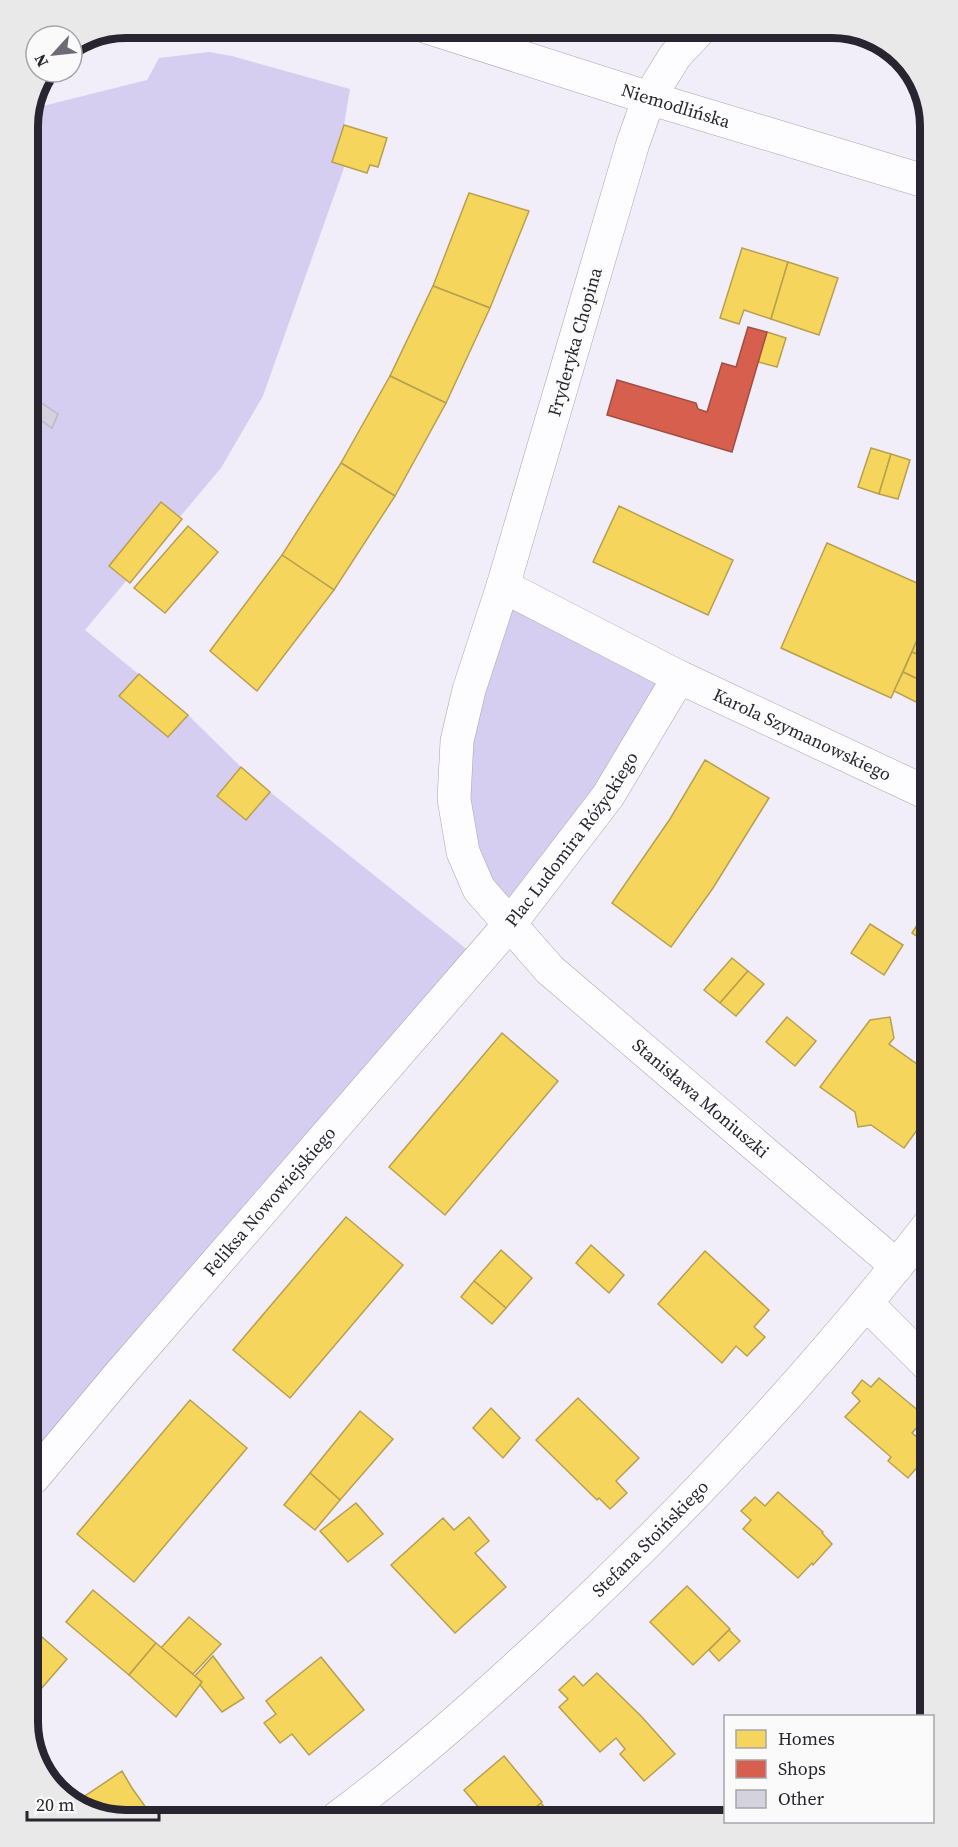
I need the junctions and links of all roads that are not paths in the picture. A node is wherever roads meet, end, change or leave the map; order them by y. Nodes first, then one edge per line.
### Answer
1 (461, 38) edge
2 (692, 38) edge
3 (649, 98) junction
4 (920, 180) edge
5 (503, 586) junction
6 (679, 676) junction
7 (920, 790) edge
8 (509, 925) junction
9 (920, 1237) edge
10 (897, 1266) junction
11 (867, 1304) junction
12 (920, 1357) edge
13 (38, 1472) edge
14 (349, 1809) edge

1 - 3 street, Niemodlińska
2 - 3 street, Fryderyka Chopina
3 - 4 street, Niemodlińska
3 - 5 street, Fryderyka Chopina
5 - 6 street
5 - 8 street, Plac Ludomira Różyckiego
6 - 7 street, Karola Szymanowskiego
6 - 8 street, Plac Ludomira Różyckiego
8 - 10 street, Stanisława Moniuszki
8 - 13 street, Feliksa Nowowiejskiego
9 - 10 street, Stefana Stoińskiego
10 - 11 street, Stefana Stoińskiego
11 - 12 street
11 - 14 street, Stefana Stoińskiego

